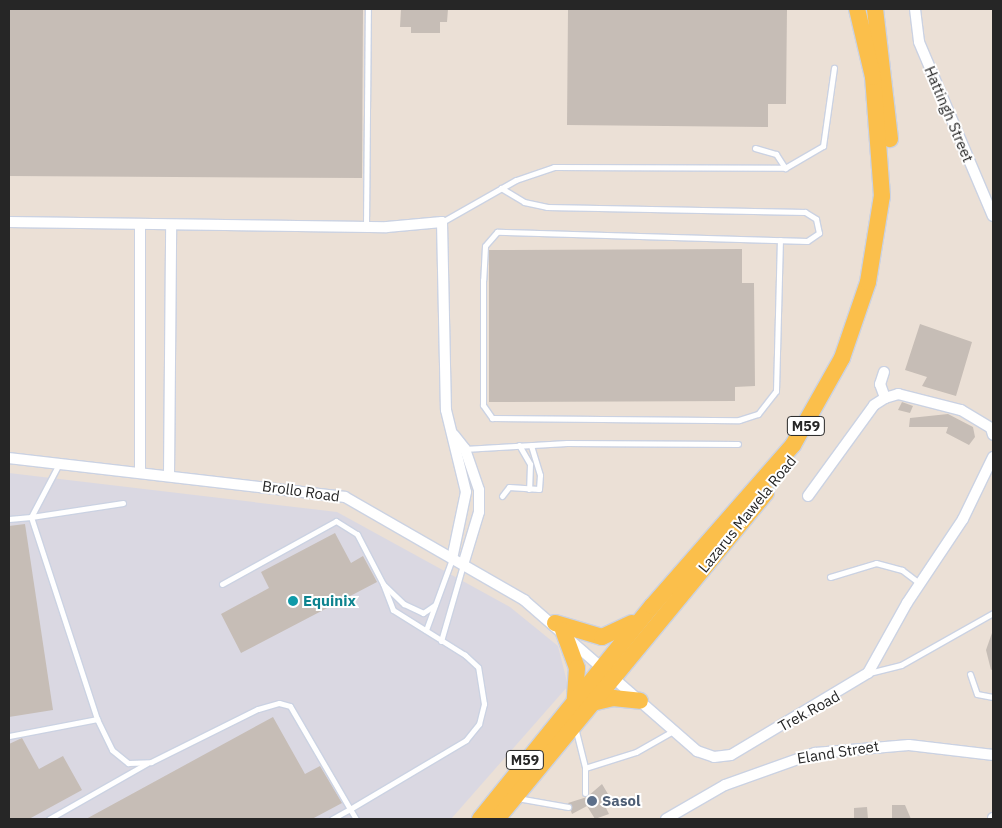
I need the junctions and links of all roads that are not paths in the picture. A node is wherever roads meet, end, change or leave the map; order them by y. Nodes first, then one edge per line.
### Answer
1 (368, 9) edge
2 (857, 9) edge
3 (915, 9) edge
4 (876, 13) edge
5 (834, 68) dead end
6 (755, 148) dead end
7 (785, 168) junction
8 (501, 188) junction
9 (993, 216) edge
10 (9, 222) edge
11 (442, 222) junction
12 (140, 225) junction
13 (171, 225) junction
14 (366, 227) junction
15 (780, 240) junction
16 (884, 372) dead end
17 (885, 398) junction
18 (454, 435) junction
19 (993, 435) edge
20 (738, 444) dead end
21 (519, 445) junction
22 (531, 445) junction
23 (465, 449) junction
24 (454, 451) junction
25 (993, 457) edge
26 (9, 458) edge
27 (60, 464) junction
28 (140, 472) junction
29 (169, 475) junction
30 (529, 488) junction
31 (502, 496) dead end
32 (808, 496) dead end
33 (123, 503) dead end
34 (31, 517) junction
35 (9, 519) edge
36 (452, 559) junction
37 (464, 565) junction
38 (830, 577) dead end
39 (919, 583) junction
40 (222, 584) dead end
41 (383, 584) junction
42 (435, 605) junction
43 (652, 606) junction
44 (993, 613) edge
45 (559, 627) junction
46 (426, 630) junction
47 (442, 642) junction
48 (609, 671) junction
49 (868, 673) junction
50 (970, 674) dead end
51 (993, 697) edge
52 (640, 701) junction
53 (573, 703) junction
54 (592, 703) junction
55 (97, 719) junction
56 (578, 720) junction
57 (673, 730) junction
58 (9, 736) edge
59 (993, 755) edge
60 (151, 762) junction
61 (585, 768) junction
62 (585, 794) dead end
63 (514, 797) junction
64 (568, 807) dead end
65 (350, 809) junction
66 (49, 819) edge
67 (332, 819) edge
68 (356, 819) edge
69 (480, 819) edge
70 (497, 819) edge
71 (666, 819) edge

1 - 14 lane
2 - 43 main road, Lazarus Mawela Road / M59
3 - 9 street, Hattingh Street
4 - 48 main road, Lazarus Mawela Road / M59
5 - 7 lane
6 - 7 lane
7 - 8 lane
8 - 11 lane
8 - 15 lane
10 - 12 street
11 - 14 street
11 - 18 street
12 - 13 street
12 - 28 street
13 - 14 street
13 - 29 street
15 - 15 lane
16 - 17 street
17 - 19 street
17 - 32 street
18 - 23 street
18 - 24 street
20 - 22 lane
21 - 22 lane
21 - 23 lane
21 - 30 lane
22 - 30 lane
23 - 24 lane
23 - 37 street
24 - 36 street
25 - 39 street, Trek Road
26 - 27 street, Brollo Road
27 - 28 street, Brollo Road
27 - 34 lane
28 - 29 street, Brollo Road
29 - 36 street, Brollo Road
30 - 31 lane
33 - 34 lane
34 - 35 lane
34 - 55 lane
36 - 37 street, Brollo Road
36 - 42 lane
37 - 45 street, Brollo Road
37 - 47 lane
38 - 39 lane
39 - 49 street, Trek Road
40 - 41 lane
41 - 42 lane
41 - 46 lane
42 - 46 lane
43 - 45 main road
43 - 48 main road, Lazarus Mawela Road / M59
44 - 49 lane
45 - 48 street, Brollo Road
45 - 53 main road
46 - 47 lane
47 - 65 lane
48 - 52 street, Trek Road
48 - 53 main road, M59
48 - 54 main road, Lazarus Mawela Road / M59
49 - 57 street, Trek Road
50 - 51 lane
52 - 54 main road
52 - 57 street, Trek Road
53 - 69 main road, M59
54 - 56 main road, Lazarus Mawela Road / M59
55 - 58 lane
55 - 60 lane
56 - 61 lane
56 - 63 main road, Lazarus Mawela Road / M59
57 - 61 lane
59 - 71 street, Eland Street
60 - 65 lane
60 - 66 lane
61 - 62 lane
63 - 64 lane
63 - 70 main road, Lazarus Mawela Road / M59
65 - 67 lane
65 - 68 lane

